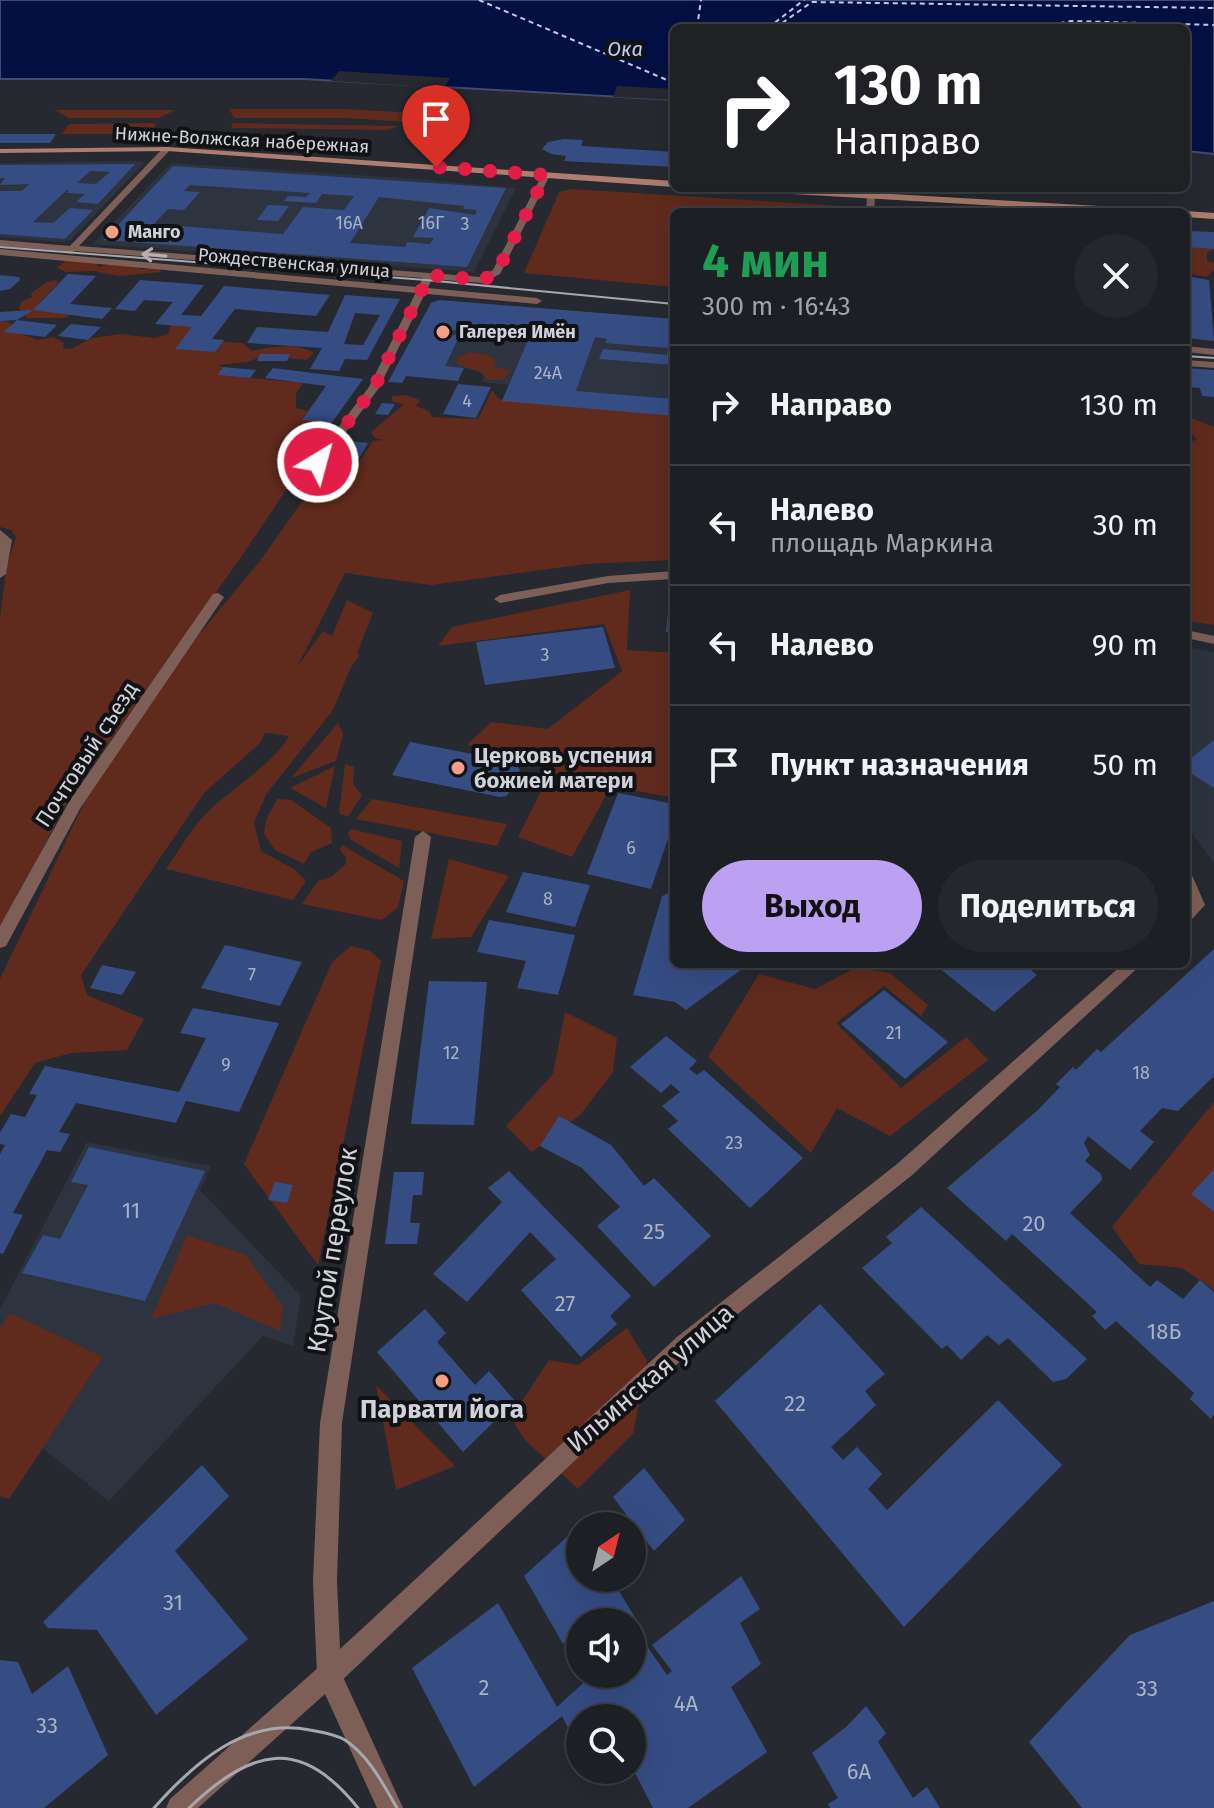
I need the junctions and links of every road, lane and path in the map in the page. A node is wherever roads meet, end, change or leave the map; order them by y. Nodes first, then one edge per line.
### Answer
1 (167, 149) junction
2 (0, 151) edge
3 (546, 175) junction
4 (670, 184) edge
5 (806, 192) edge
6 (871, 196) junction
7 (870, 208) edge
8 (1021, 208) edge
9 (1190, 214) edge
10 (1214, 216) edge
11 (0, 243) edge
12 (71, 250) junction
13 (0, 252) edge
14 (429, 275) junction
15 (421, 291) junction
16 (537, 301) dead end
17 (1190, 349) edge
18 (1214, 352) edge
19 (1190, 363) edge
20 (1214, 365) edge
21 (318, 462) dead end
22 (0, 534) edge
23 (0, 574) edge
24 (670, 575) edge
25 (218, 597) dead end
26 (500, 599) dead end
27 (1190, 635) edge
28 (1214, 640) edge
29 (423, 837) dead end
30 (0, 941) edge
31 (1130, 968) edge
32 (329, 1675) junction
33 (179, 1808) edge
34 (390, 1808) edge

1 - 2 main road, Нижне-Волжская набережная
1 - 3 main road, Нижне-Волжская набережная
1 - 12 street
3 - 4 main road, Нижне-Волжская набережная
3 - 14 street, Рождественская улица
5 - 6 main road
6 - 7 street
6 - 8 main road
9 - 10 main road
11 - 12 street, Рождественская улица
14 -> 12 street, Рождественская улица
13 - 15 street, Рождественская улица
14 - 15 street
15 - 16 street, Рождественская улица
15 - 21 street
17 - 18 street
19 - 20 street
22 - 23 street
24 - 26 street
25 - 30 street, Почтовый съезд
27 - 28 street
29 - 32 street, Крутой переулок
31 - 32 street, Ильинская улица
32 - 33 street, Ильинская улица
32 - 34 street

